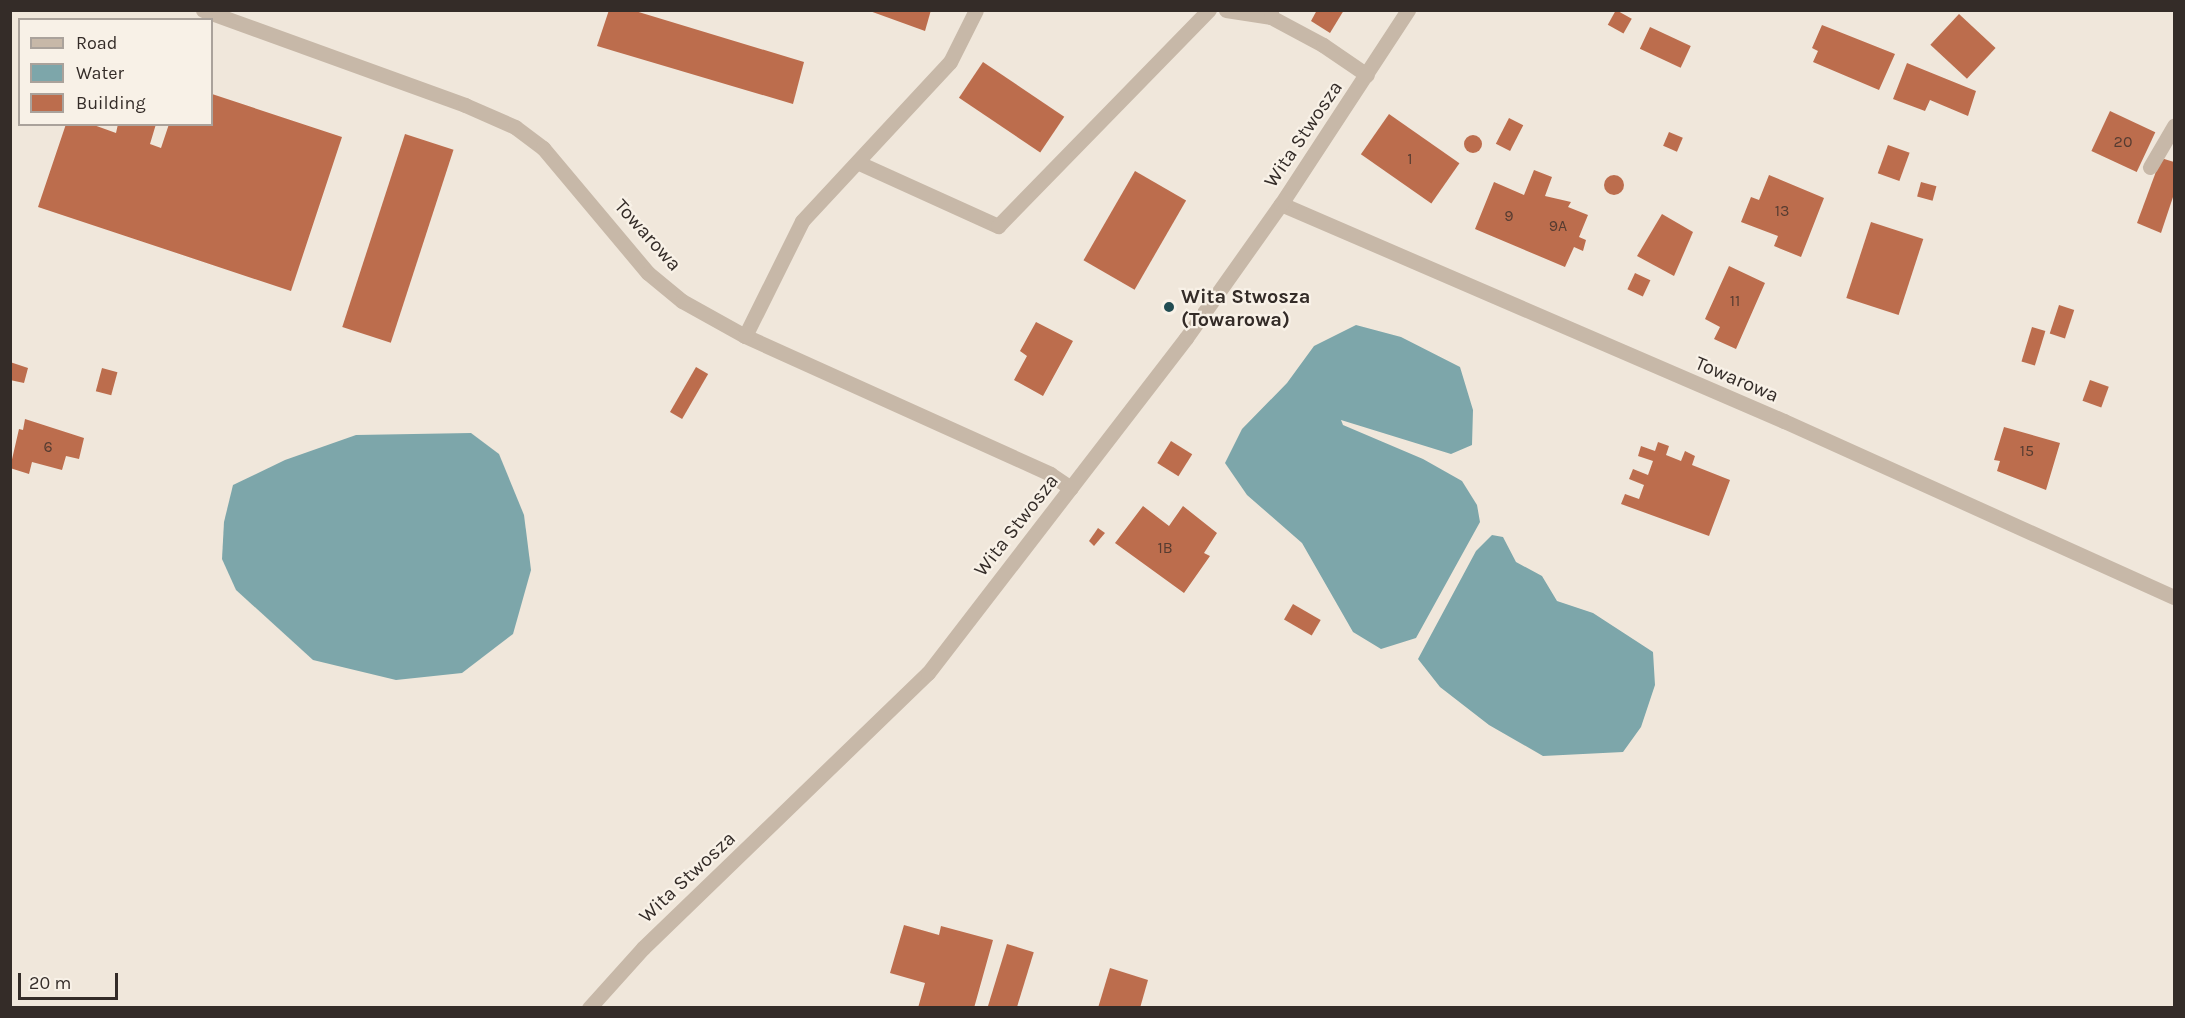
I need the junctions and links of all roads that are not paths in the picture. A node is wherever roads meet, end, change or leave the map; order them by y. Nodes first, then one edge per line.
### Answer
1 (203, 10) edge
2 (976, 10) edge
3 (1209, 10) edge
4 (1226, 10) edge
5 (1408, 10) edge
6 (1271, 14) edge
7 (1367, 75) junction
8 (2175, 126) edge
9 (859, 162) junction
10 (2150, 167) dead end
11 (1281, 204) junction
12 (746, 336) junction
13 (1071, 488) junction
14 (2175, 597) edge
15 (589, 1008) edge

1 - 12 street, Towarowa
2 - 9 street
3 - 9 street
4 - 6 street
5 - 7 street, Wita Stwosza
6 - 7 street
7 - 11 street, Wita Stwosza
8 - 10 street
9 - 12 street
11 - 13 street, Wita Stwosza
11 - 14 street, Towarowa
12 - 13 street, Towarowa
13 - 15 street, Wita Stwosza

